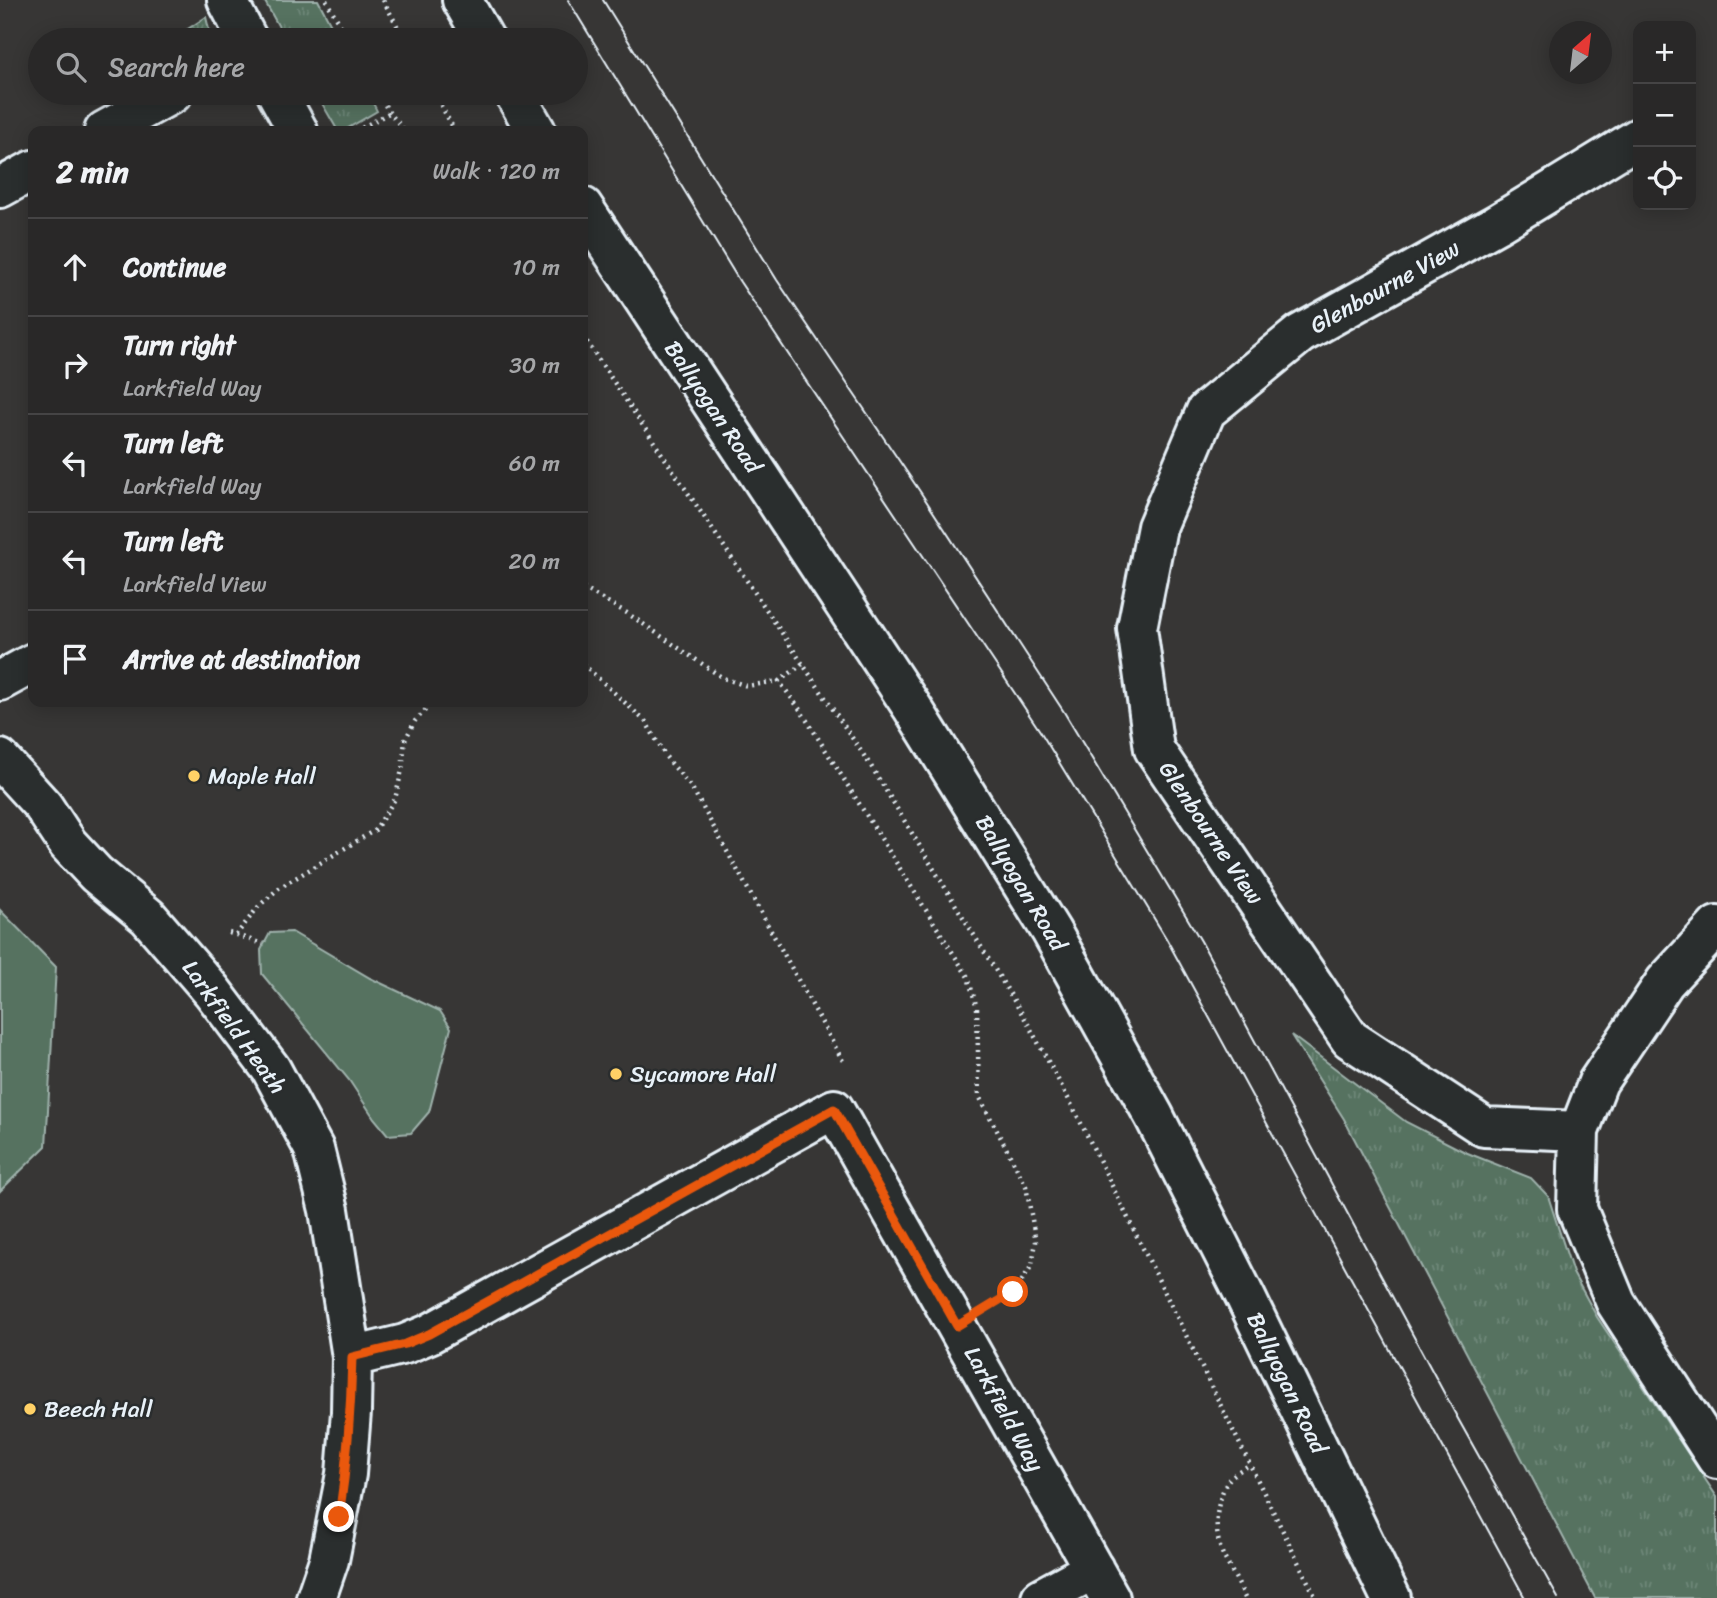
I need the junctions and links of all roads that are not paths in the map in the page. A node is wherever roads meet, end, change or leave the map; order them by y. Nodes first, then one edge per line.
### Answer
1 (227, 0) edge
2 (462, 0) edge
3 (242, 28) edge
4 (478, 28) edge
5 (151, 105) edge
6 (284, 105) edge
7 (521, 105) edge
8 (113, 126) edge
9 (295, 126) edge
10 (533, 126) edge
11 (1633, 141) edge
12 (28, 173) edge
13 (0, 188) edge
14 (588, 215) edge
15 (28, 666) edge
16 (0, 681) edge
17 (0, 759) edge
18 (1717, 926) edge
19 (1579, 1130) junction
20 (352, 1357) junction
21 (1717, 1459) edge
22 (1102, 1583) edge
23 (316, 1598) edge
24 (1041, 1598) edge
25 (1391, 1598) edge

1 - 3 street
2 - 4 street
5 - 8 street
6 - 9 street
7 - 10 street
11 - 19 street, Glenbourne View
12 - 13 street
14 - 25 street, Ballyogan Road
15 - 16 street
17 - 20 street, Larkfield Heath
18 - 19 street
19 - 21 street
20 - 22 street, Larkfield Way
20 - 23 street, Larkfield Heath
22 - 24 street

